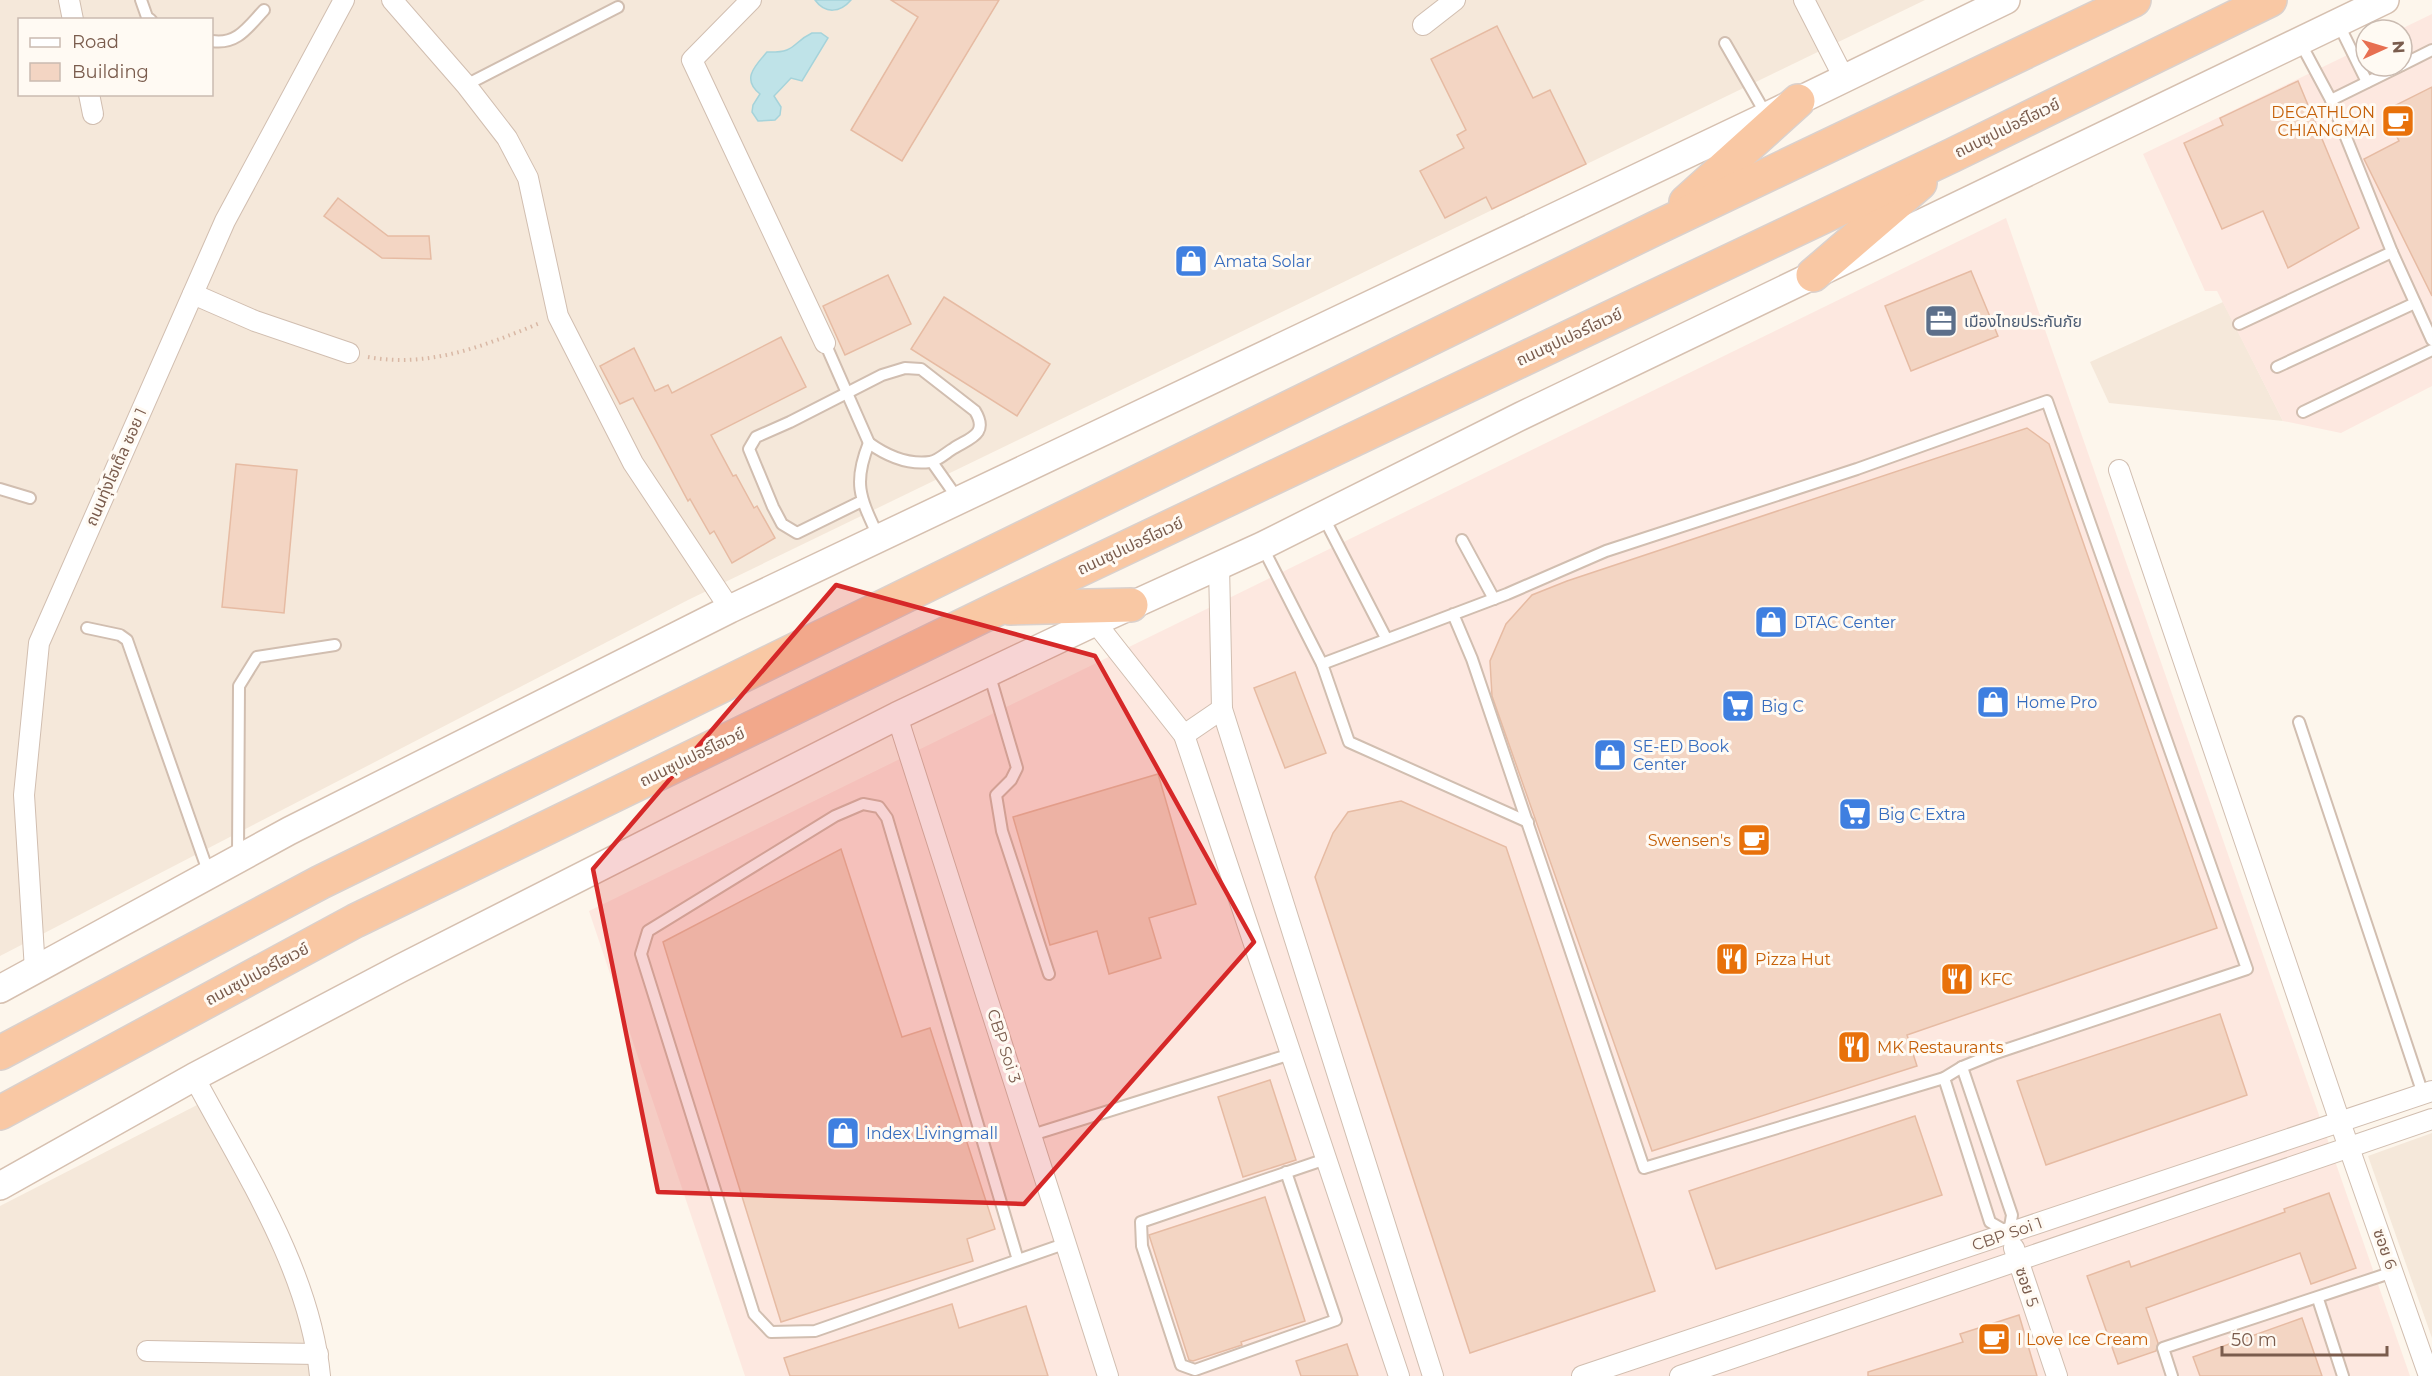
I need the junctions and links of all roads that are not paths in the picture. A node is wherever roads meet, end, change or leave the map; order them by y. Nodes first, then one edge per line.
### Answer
1 (69, 0) edge
2 (141, 0) edge
3 (344, 0) edge
4 (392, 0) edge
5 (751, 0) edge
6 (1455, 0) edge
7 (1804, 0) edge
8 (2006, 0) edge
9 (2134, 0) edge
10 (2270, 0) edge
11 (2385, 0) edge
12 (618, 7) dead end
13 (264, 10) dead end
14 (73, 18) edge
15 (148, 18) edge
16 (2337, 23) junction
17 (1423, 25) dead end
18 (213, 41) edge
19 (2300, 41) junction
20 (1725, 43) dead end
21 (2432, 50) edge
22 (2414, 59) edge
23 (1844, 78) junction
24 (2375, 78) edge
25 (2367, 82) junction
26 (466, 85) junction
27 (2331, 100) junction
28 (1798, 101) junction
29 (1767, 116) junction
30 (1953, 154) junction
31 (1658, 227) junction
32 (2392, 252) junction
33 (1812, 275) junction
34 (193, 294) junction
35 (2415, 303) junction
36 (2239, 324) dead end
37 (2432, 340) edge
38 (825, 343) joint
39 (2432, 350) edge
40 (349, 353) road end
41 (2277, 367) dead end
42 (846, 392) junction
43 (2303, 411) dead end
44 (869, 443) junction
45 (932, 462) junction
46 (2119, 470) dead end
47 (0, 489) edge
48 (30, 498) dead end
49 (862, 501) junction
50 (959, 501) junction
51 (1323, 515) junction
52 (879, 539) junction
53 (1462, 540) dead end
54 (1262, 546) junction
55 (1219, 565) junction
56 (1494, 599) junction
57 (1131, 605) junction
58 (999, 608) junction
59 (730, 609) junction
60 (1453, 615) junction
61 (1095, 622) junction
62 (87, 628) dead end
63 (1386, 638) junction
64 (335, 645) dead end
65 (1322, 664) junction
66 (989, 673) junction
67 (1222, 709) junction
68 (897, 716) junction
69 (2299, 722) dead end
70 (1184, 735) junction
71 (1528, 822) junction
72 (238, 859) junction
73 (209, 874) junction
74 (35, 970) junction
75 (1049, 974) dead end
76 (0, 989) edge
77 (0, 1053) edge
78 (1291, 1054) junction
79 (1962, 1067) junction
80 (194, 1077) junction
81 (1944, 1078) junction
82 (2428, 1093) edge
83 (0, 1113) edge
84 (2432, 1119) edge
85 (2340, 1122) junction
86 (1032, 1135) junction
87 (2349, 1147) junction
88 (1326, 1159) junction
89 (1286, 1172) junction
90 (0, 1186) edge
91 (2009, 1233) junction
92 (1064, 1244) junction
93 (1018, 1260) junction
94 (2018, 1260) junction
95 (2393, 1272) junction
96 (2318, 1299) junction
97 (1712, 1332) junction
98 (147, 1351) dead end
99 (318, 1354) junction
100 (1725, 1369) edge
101 (320, 1376) edge
102 (1108, 1376) edge
103 (1399, 1376) edge
104 (1433, 1376) edge
105 (1582, 1376) edge
106 (1680, 1376) edge
107 (2057, 1376) edge
108 (2172, 1376) edge
109 (2343, 1376) edge
110 (2429, 1376) edge

1 - 14 street
2 - 15 lane
3 - 34 street, ถนนทุ่งโฮเต็ล ซอย 1
4 - 26 street
5 - 38 street
6 - 17 street
7 - 23 street
8 - 23 main road
9 - 31 highway
10 - 30 highway, ถนนซุปเปอร์ไฮเวย์
11 - 16 main road
12 - 26 lane
13 - 18 lane
16 - 19 main road
16 - 25 lane
19 - 27 lane
19 - 33 main road
20 - 29 lane
21 - 22 lane
23 - 28 main road
24 - 25 lane
25 - 27 lane
26 - 59 street
27 - 32 lane
28 - 29 main road
28 - 31 highway
29 - 50 main road
30 - 33 highway
30 - 58 highway, ถนนซุปเปอร์ไฮเวย์
31 - 77 highway
32 - 35 lane
32 - 36 lane
33 - 51 main road
34 - 40 street
34 - 74 street, ถนนทุ่งโฮเต็ล ซอย 1
35 - 37 lane
35 - 41 lane
38 - 42 lane
39 - 43 lane
42 - 44 lane
42 - 45 lane
42 - 49 lane
44 - 45 lane
44 - 49 lane
45 - 50 lane
46 - 85 street, ซอย 6
47 - 48 lane
49 - 52 lane
50 - 52 main road
51 - 54 main road
51 - 63 lane
52 - 59 main road
53 - 56 lane
54 - 55 main road
54 - 65 lane
55 - 57 main road
55 - 67 street
56 - 60 lane
56 - 79 lane
57 - 58 highway
57 - 61 main road
58 - 83 highway, ถนนซุปเปอร์ไฮเวย์
59 - 72 main road
60 - 63 lane
60 - 71 lane
61 - 66 main road
61 - 70 street
62 - 73 lane
63 - 65 lane
64 - 72 lane
65 - 71 lane
66 - 68 main road
66 - 75 lane
67 - 70 street
67 - 104 street
68 - 80 main road
68 - 86 street, CBP Soi 3
69 - 82 lane
70 - 78 street
71 - 81 lane
72 - 73 main road
73 - 74 main road
74 - 76 main road
78 - 86 lane
78 - 88 street
79 - 81 lane
79 - 91 lane
80 - 90 main road
80 - 99 street
81 - 91 lane
82 - 85 street, CBP Soi 1
84 - 87 street, CBP Soi 1
85 - 87 street, ซอย 6
85 - 91 street, CBP Soi 1
86 - 92 street, CBP Soi 3
87 - 94 street, CBP Soi 1
87 - 95 street, ซอย 6
88 - 89 lane
88 - 103 street
89 - 89 lane
91 - 94 street, ซอย 5
91 - 97 street, CBP Soi 1
92 - 93 lane
92 - 102 street, CBP Soi 3
93 - 93 lane
94 - 100 street, CBP Soi 1
94 - 107 street, ซอย 5
95 - 96 lane
95 - 110 street, ซอย 6
96 - 108 lane
96 - 109 lane
97 - 100 street
97 - 105 street, CBP Soi 1
98 - 99 street
99 - 101 street
100 - 106 street, CBP Soi 1

